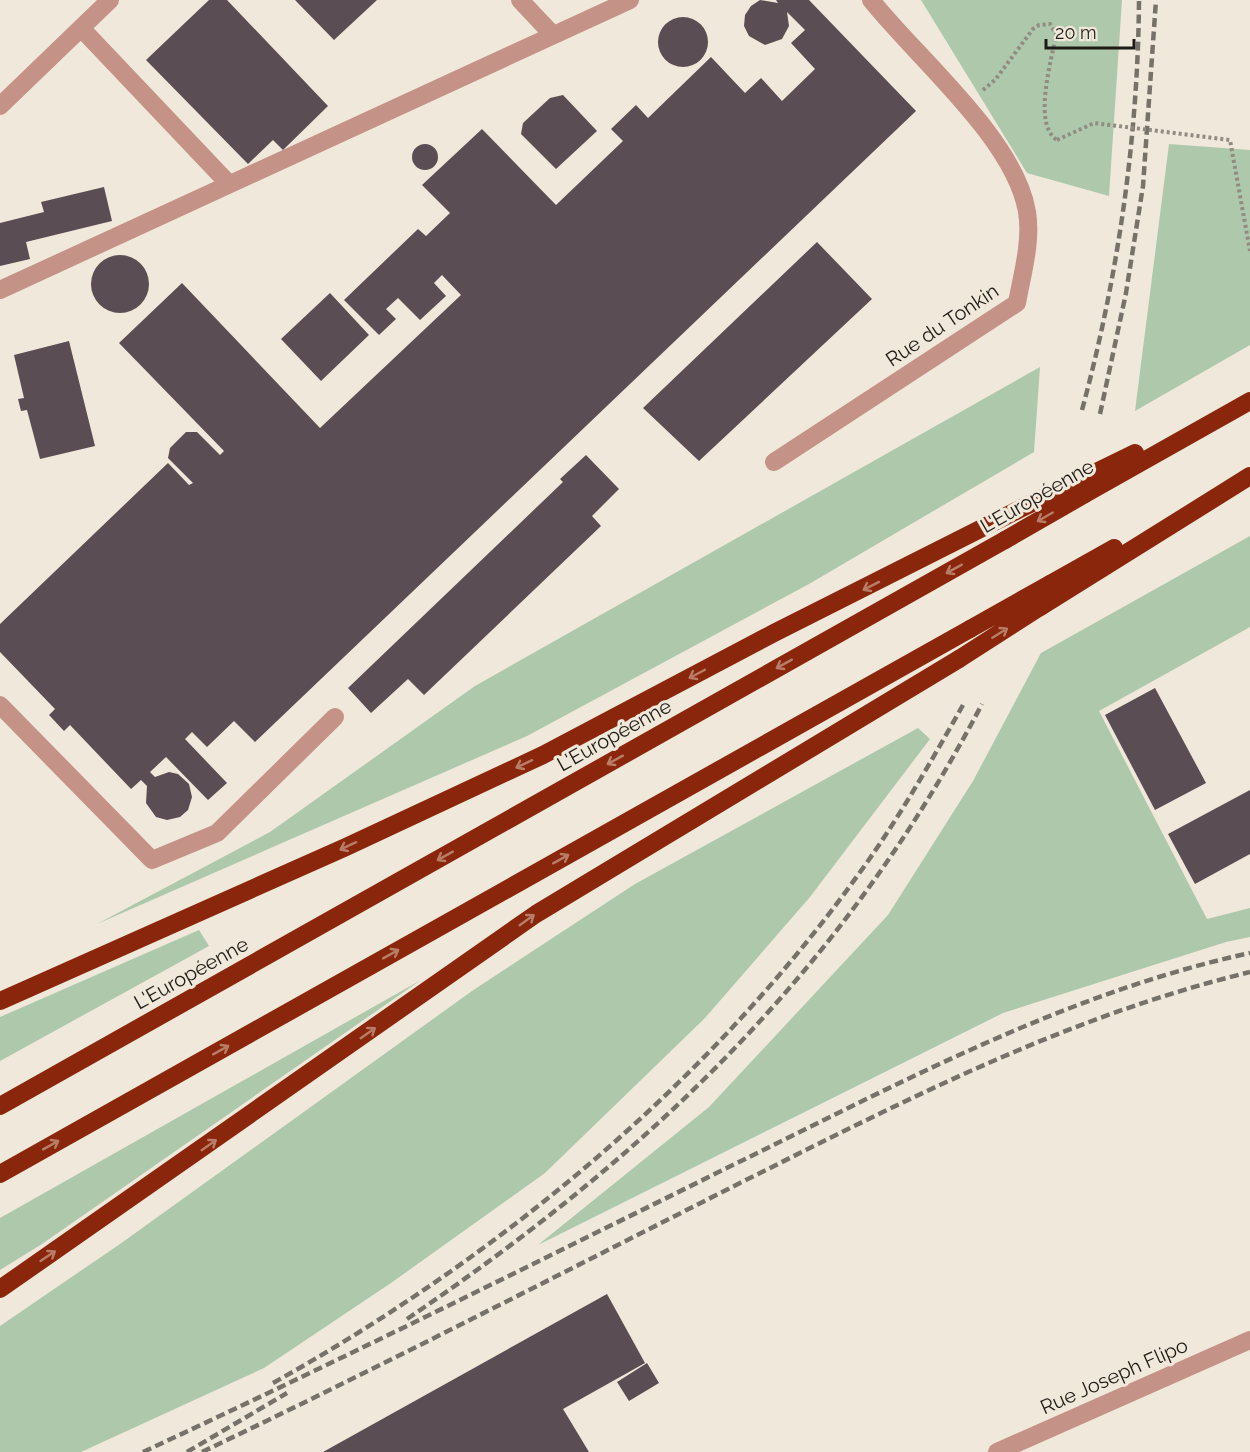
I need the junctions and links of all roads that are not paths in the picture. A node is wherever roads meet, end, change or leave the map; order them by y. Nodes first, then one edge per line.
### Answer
1 (110, 0) edge
2 (520, 0) edge
3 (630, 0) edge
4 (872, 0) edge
5 (81, 28) junction
6 (553, 35) junction
7 (0, 106) edge
8 (229, 184) junction
9 (0, 290) edge
10 (1250, 399) edge
11 (774, 462) dead end
12 (1250, 471) edge
13 (1250, 476) edge
14 (0, 705) edge
15 (335, 717) dead end
16 (0, 1001) edge
17 (0, 1106) edge
18 (0, 1174) edge
19 (0, 1289) edge
20 (1250, 1340) edge
21 (997, 1452) edge

1 - 5 street
2 - 6 street
3 - 6 street
4 - 11 street, Rue du Tonkin
5 - 7 street
5 - 8 street
6 - 8 street
8 - 9 street
10 -> 16 highway, bridge
10 -> 17 highway, L'Européenne, bridge
18 -> 12 highway, bridge
19 -> 13 highway, bridge
14 - 15 street
20 - 21 street, Rue Joseph Flipo

